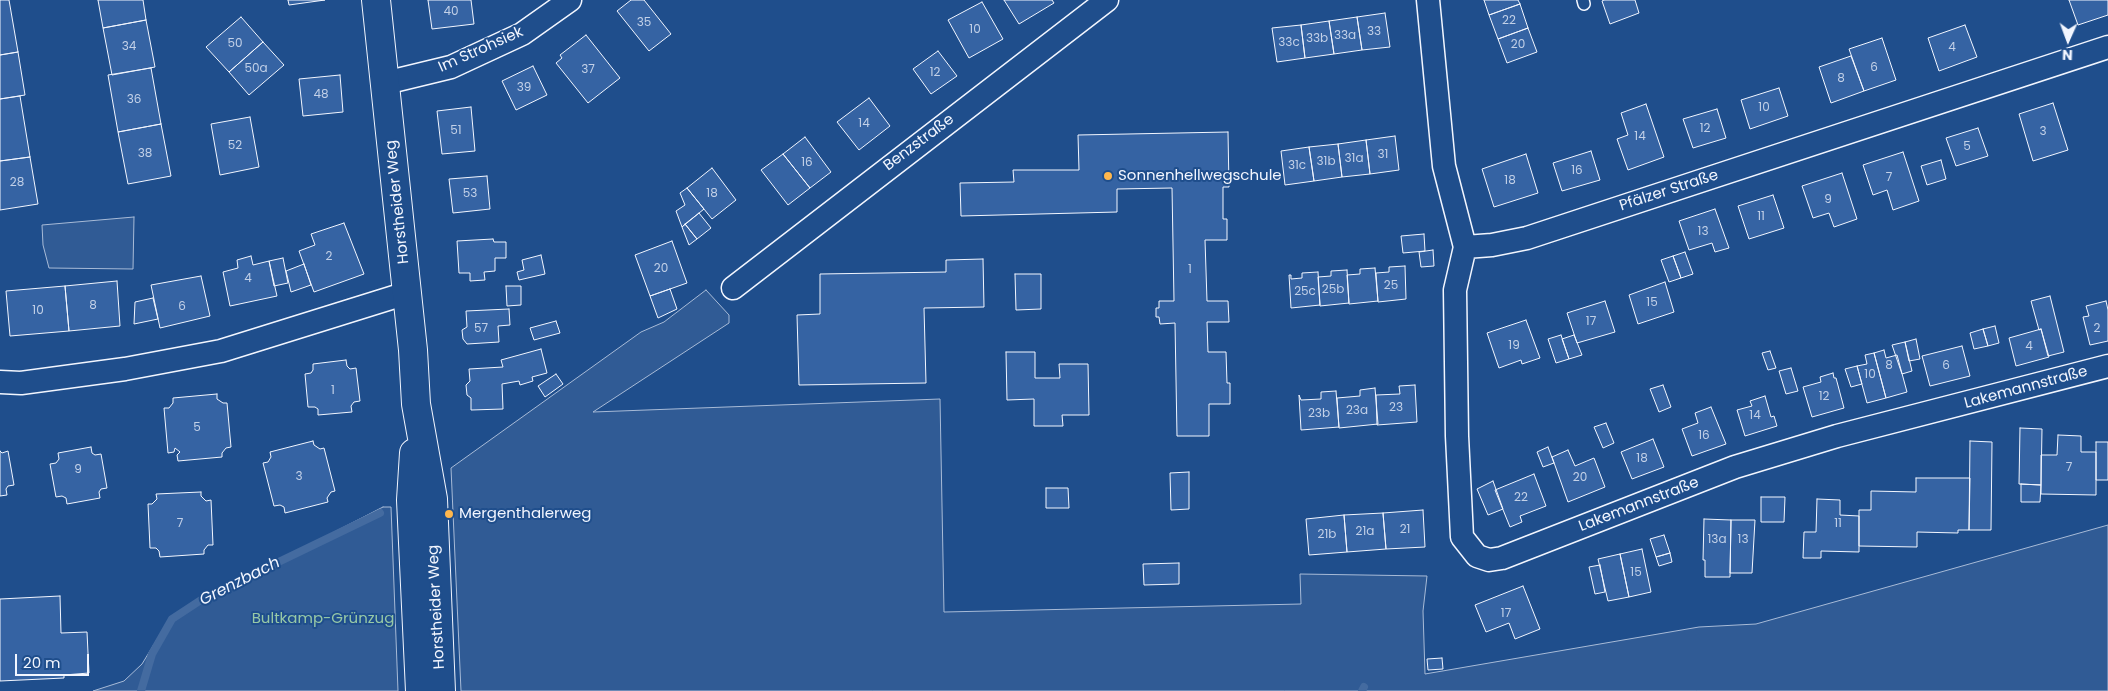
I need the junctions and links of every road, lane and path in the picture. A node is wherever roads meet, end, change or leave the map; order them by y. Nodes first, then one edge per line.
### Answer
1 (376, 0) edge
2 (570, 0) edge
3 (1107, 0) edge
4 (1428, 0) edge
5 (2108, 47) edge
6 (385, 83) junction
7 (1465, 247) junction
8 (733, 288) dead end
9 (407, 293) junction
10 (2108, 366) edge
11 (0, 382) edge
12 (416, 404) junction
13 (420, 691) edge
14 (441, 691) edge

1 - 6 street, Horstheider Weg
2 - 6 street, Im Strohsiek
3 - 8 street, Benzstraße
4 - 7 street
5 - 7 street, Pfälzer Straße
6 - 9 street, Horstheider Weg
7 - 10 street, Lakemannstraße
9 - 11 street
9 - 12 street, Horstheider Weg
12 - 13 street, Horstheider Weg
12 - 14 street, Horstheider Weg

